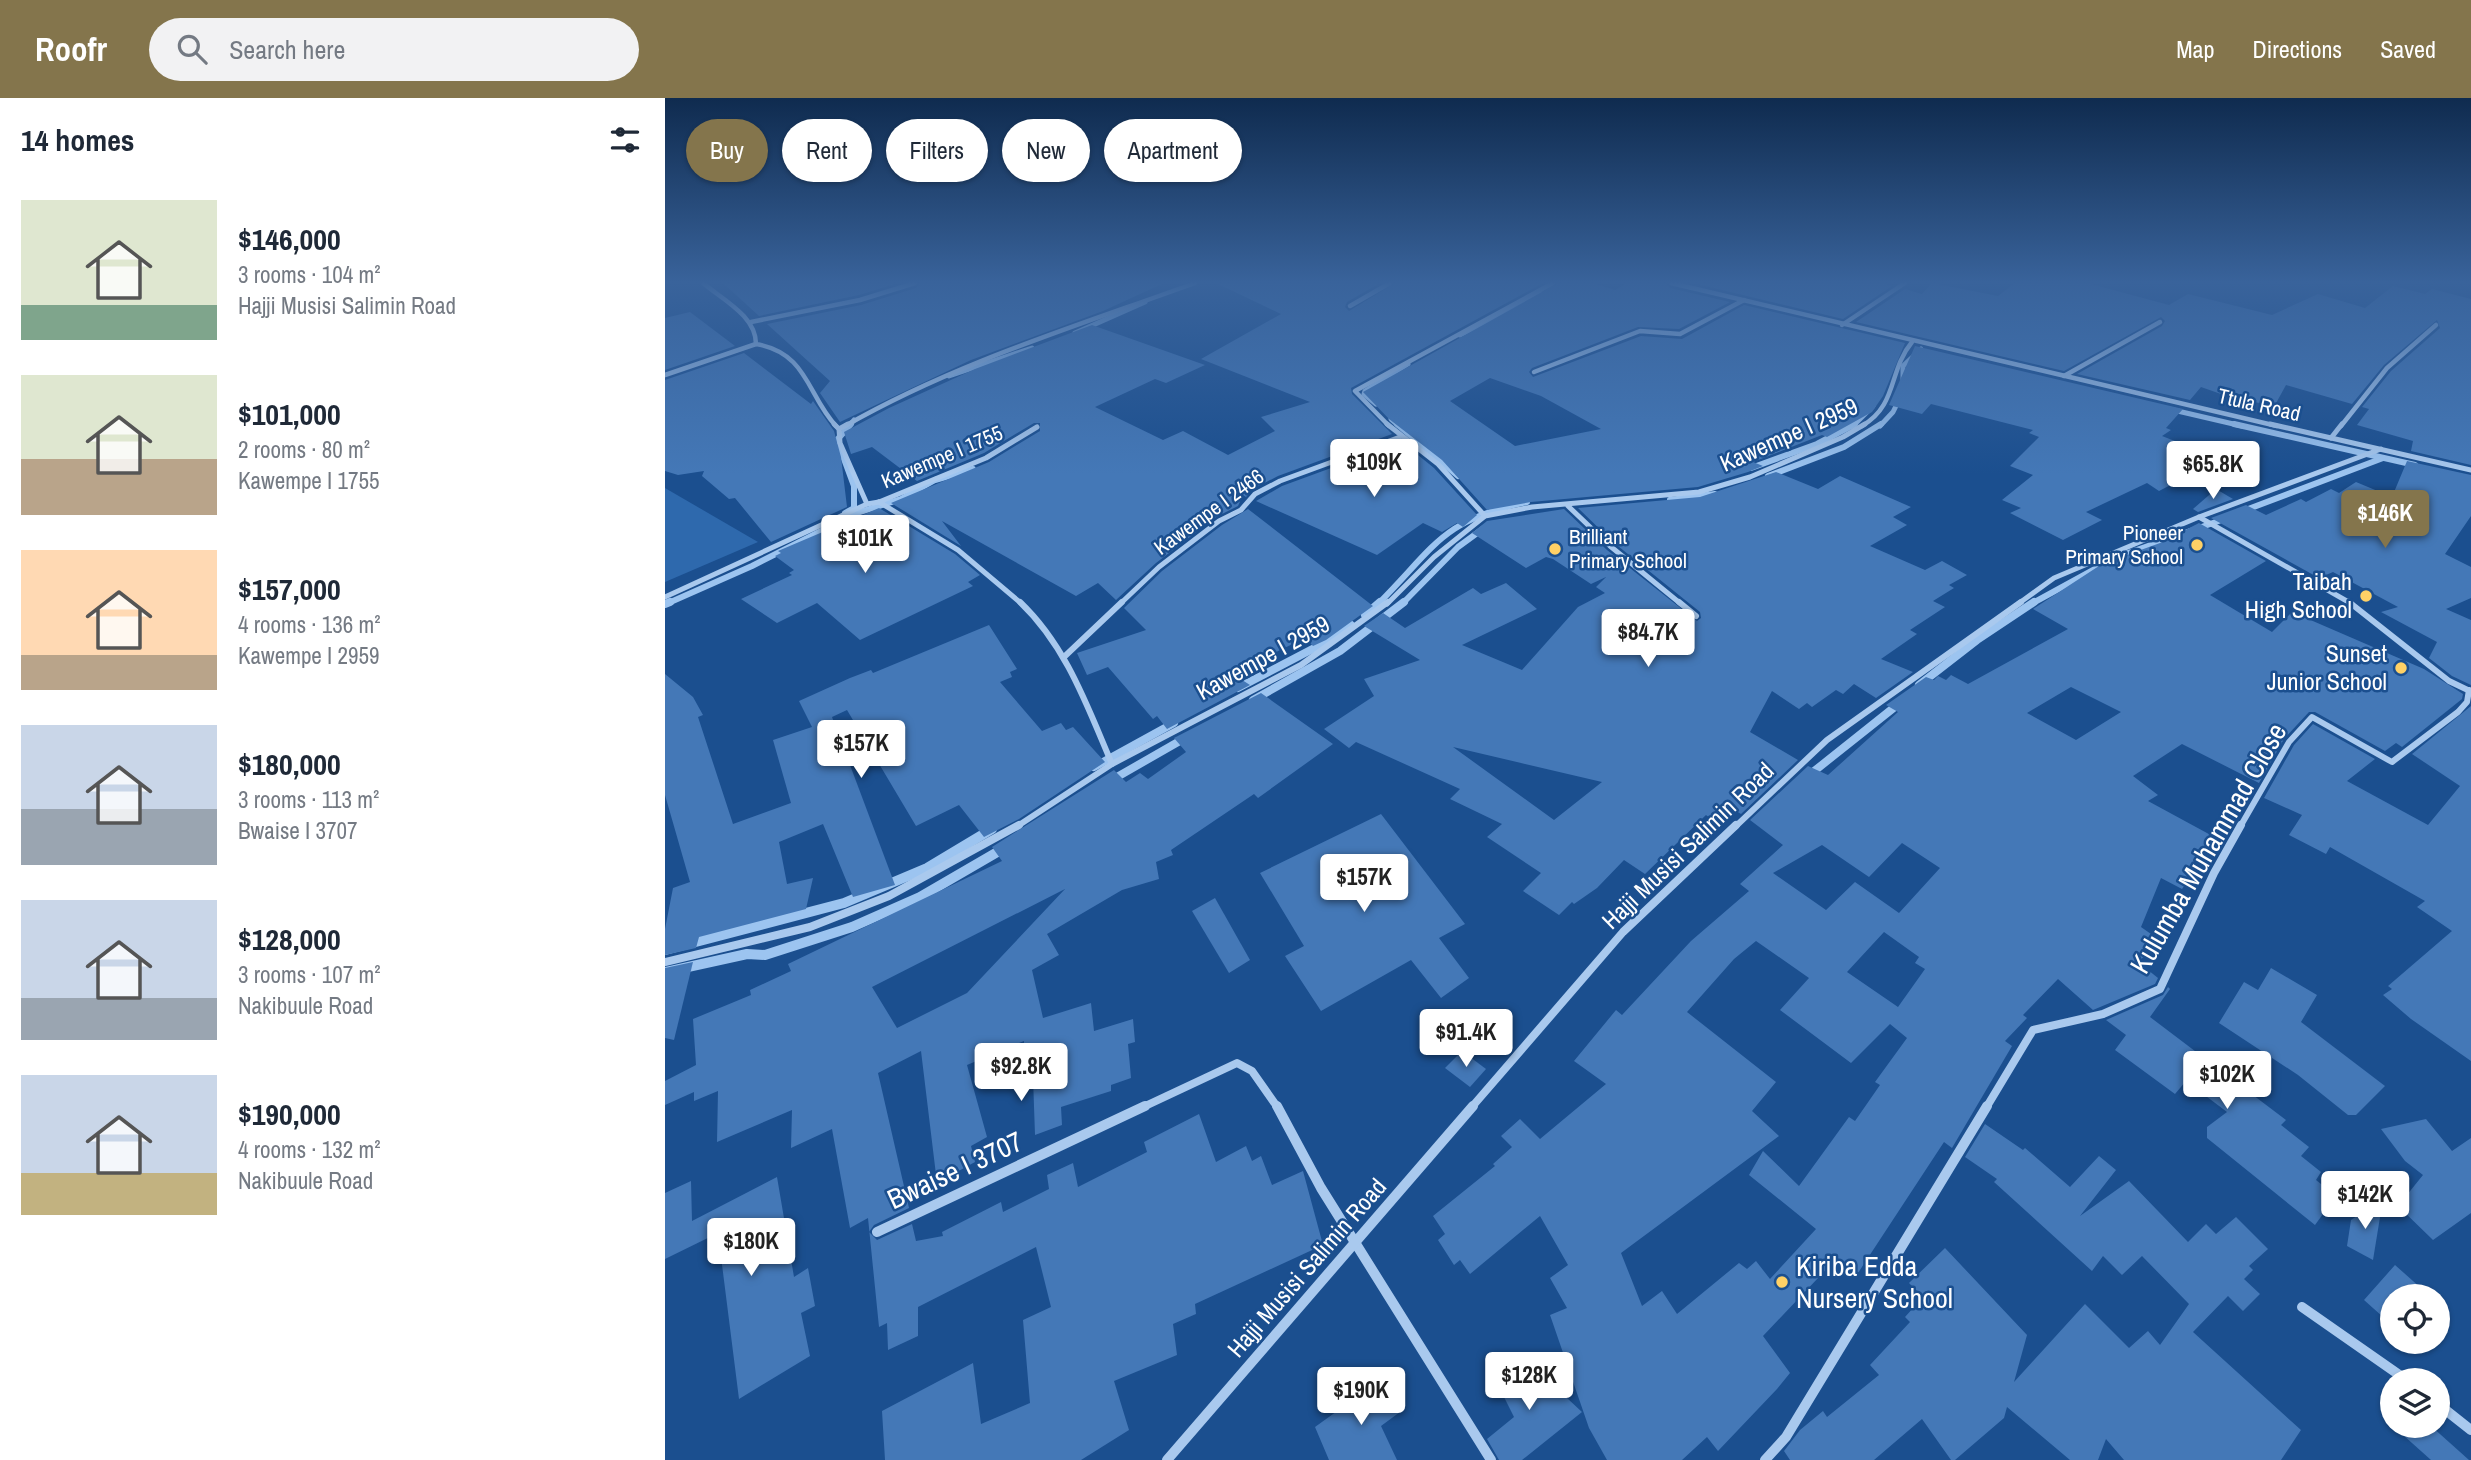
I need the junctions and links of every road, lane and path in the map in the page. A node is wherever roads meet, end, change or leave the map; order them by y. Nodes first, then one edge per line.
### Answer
1 (748, 347) edge
2 (769, 347) edge
3 (1021, 347) edge
4 (1435, 347) edge
5 (1600, 347) edge
6 (1908, 347) edge
7 (1932, 347) edge
8 (2117, 347) edge
9 (2411, 347) edge
10 (1534, 372) dead end
11 (665, 375) edge
12 (2064, 376) junction
13 (1037, 427) dead end
14 (839, 429) junction
15 (1400, 437) junction
16 (2331, 438) junction
17 (2381, 450) junction
18 (2471, 470) edge
19 (879, 502) junction
20 (867, 504) junction
21 (1569, 506) junction
22 (1485, 516) junction
23 (2199, 517) junction
24 (665, 597) edge
25 (1696, 616) dead end
26 (1064, 657) junction
27 (2470, 690) edge
28 (1112, 764) junction
29 (665, 962) edge
30 (877, 1232) dead end
31 (1357, 1240) junction
32 (2302, 1307) dead end
33 (2389, 1368) edge
34 (2450, 1413) edge
35 (2471, 1430) edge
36 (1167, 1460) edge
37 (1491, 1460) edge
38 (1765, 1460) edge

1 - 11 street
2 - 14 street
3 - 14 street
4 - 15 street
5 - 10 street
6 - 21 street, Kawempe I 2959
7 - 12 street, Ttula Road
8 - 12 street
9 - 16 street
12 - 16 street, Ttula Road
13 - 19 street, Kawempe I 1755
14 - 20 street
15 - 22 street
15 - 26 street, Kawempe I 2466
16 - 17 street, Ttula Road
17 - 18 street, Ttula Road
17 - 23 street, Hajji Musisi Salimin Road
19 - 20 street, Kawempe I 1755
19 - 26 street
20 - 24 street, Kawempe I 1755
21 - 22 street, Kawempe I 2959
21 - 25 street
22 - 28 street, Kawempe I 2959
23 - 27 street
23 - 31 street, Hajji Musisi Salimin Road
26 - 28 street
27 - 38 street, Kulumba Muhammad Close
28 - 29 street, Kawempe I 2959
30 - 31 street, Bwaise I 3707
31 - 36 street, Hajji Musisi Salimin Road
31 - 37 street
32 - 33 street
34 - 35 street

